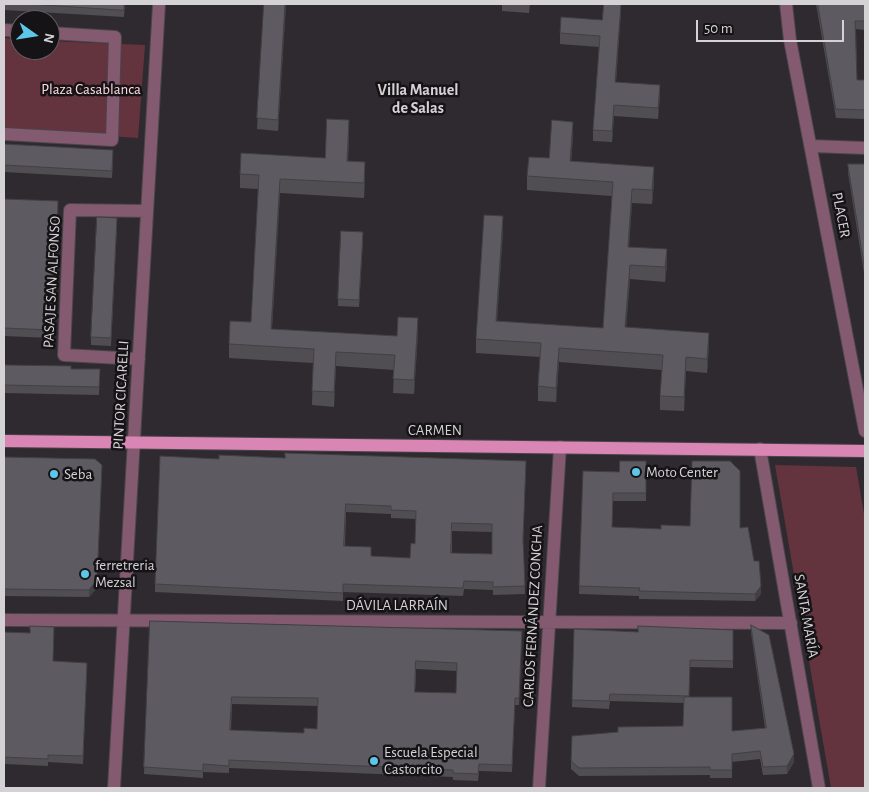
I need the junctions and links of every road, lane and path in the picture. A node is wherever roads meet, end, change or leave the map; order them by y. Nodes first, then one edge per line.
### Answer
1 (158, 4) edge
2 (786, 4) edge
3 (60, 34) edge
4 (4, 134) edge
5 (812, 146) junction
6 (865, 148) edge
7 (147, 212) junction
8 (139, 359) junction
9 (865, 431) edge
10 (4, 441) edge
11 (134, 443) junction
12 (560, 446) junction
13 (760, 449) junction
14 (865, 451) edge
15 (4, 620) edge
16 (124, 620) junction
17 (549, 622) junction
18 (791, 623) junction
19 (114, 788) edge
20 (540, 788) edge
21 (820, 788) edge

1 - 7 street, PINTOR CICARELLI
2 - 5 street, PLACER
3 - 4 street
5 - 6 street
5 - 9 street, PLACER
7 - 8 street, PINTOR CICARELLI
7 - 8 street, PASAJE SAN ALFONSO
8 - 11 street, PINTOR CICARELLI
10 - 11 main road, CARMEN
11 - 12 main road, CARMEN
11 - 16 street, PINTOR CICARELLI
12 - 13 main road, CARMEN
12 - 17 street, CARLOS FERNÁNDEZ CONCHA
13 - 14 main road, CARMEN
13 - 18 street, SANTA MARÍA
15 - 16 street, DÁVILA LARRAÍN
16 - 17 street, DÁVILA LARRAÍN
16 - 19 street, PINTOR CICARELLI
17 - 18 street, DÁVILA LARRAÍN
17 - 20 street, CARLOS FERNÁNDEZ CONCHA
18 - 21 street, SANTA MARÍA

